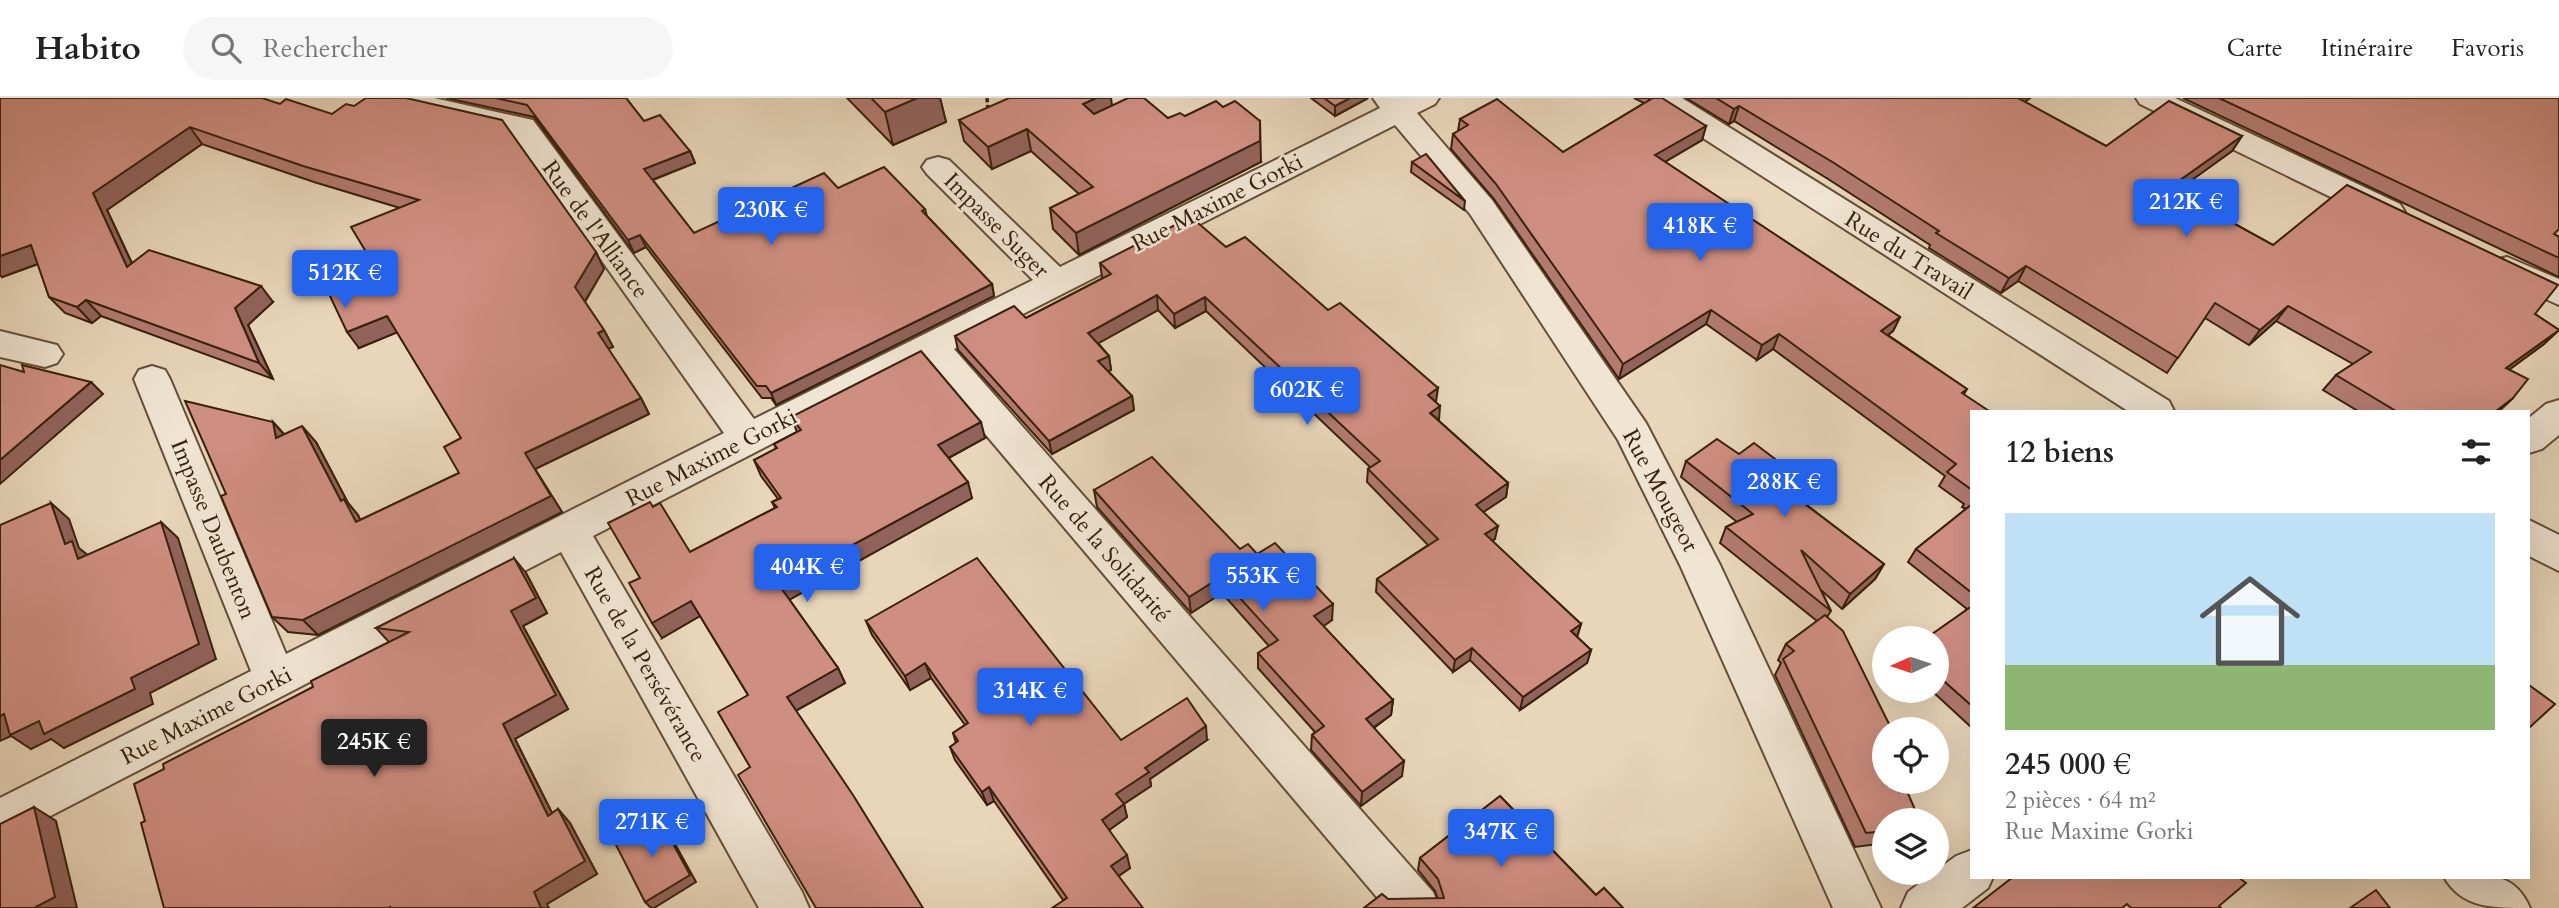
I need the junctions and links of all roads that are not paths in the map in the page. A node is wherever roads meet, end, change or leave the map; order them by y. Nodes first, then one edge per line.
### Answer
1 (393, 98) edge
2 (1661, 98) edge
3 (2151, 98) edge
4 (2217, 98) edge
5 (1404, 102) edge
6 (2191, 117) junction
7 (938, 167) dead end
8 (2412, 223) edge
9 (2486, 258) edge
10 (1056, 283) junction
11 (2559, 293) edge
12 (0, 344) edge
13 (931, 346) junction
14 (45, 354) dead end
15 (152, 379) dead end
16 (2154, 410) edge
17 (2559, 414) edge
18 (748, 438) junction
19 (2530, 438) edge
20 (569, 530) junction
21 (2530, 537) edge
22 (2559, 555) edge
23 (276, 680) junction
24 (0, 821) edge
25 (1970, 874) edge
26 (2470, 879) edge
27 (785, 908) edge
28 (1416, 908) edge
29 (1857, 908) edge
30 (1925, 908) edge
31 (2506, 908) edge

1 - 18 street, Rue de l'Alliance
2 - 16 street, Rue du Travail
3 - 6 street
4 - 6 street
5 - 10 street, Rue Maxime Gorki
5 - 29 street, Rue Mougeot
6 - 8 street
7 - 10 street, Impasse Suger
9 - 11 street
10 - 13 street, Rue Maxime Gorki
12 - 14 street
13 - 18 street, Rue Maxime Gorki
13 - 28 street, Rue de la Solidarité
15 - 23 street, Impasse Daubenton
17 - 19 street
18 - 20 street, Rue Maxime Gorki
20 - 23 street, Rue Maxime Gorki
20 - 27 street, Rue de la Persévérance
21 - 22 street
23 - 24 street, Rue Maxime Gorki
25 - 30 street
26 - 31 street

